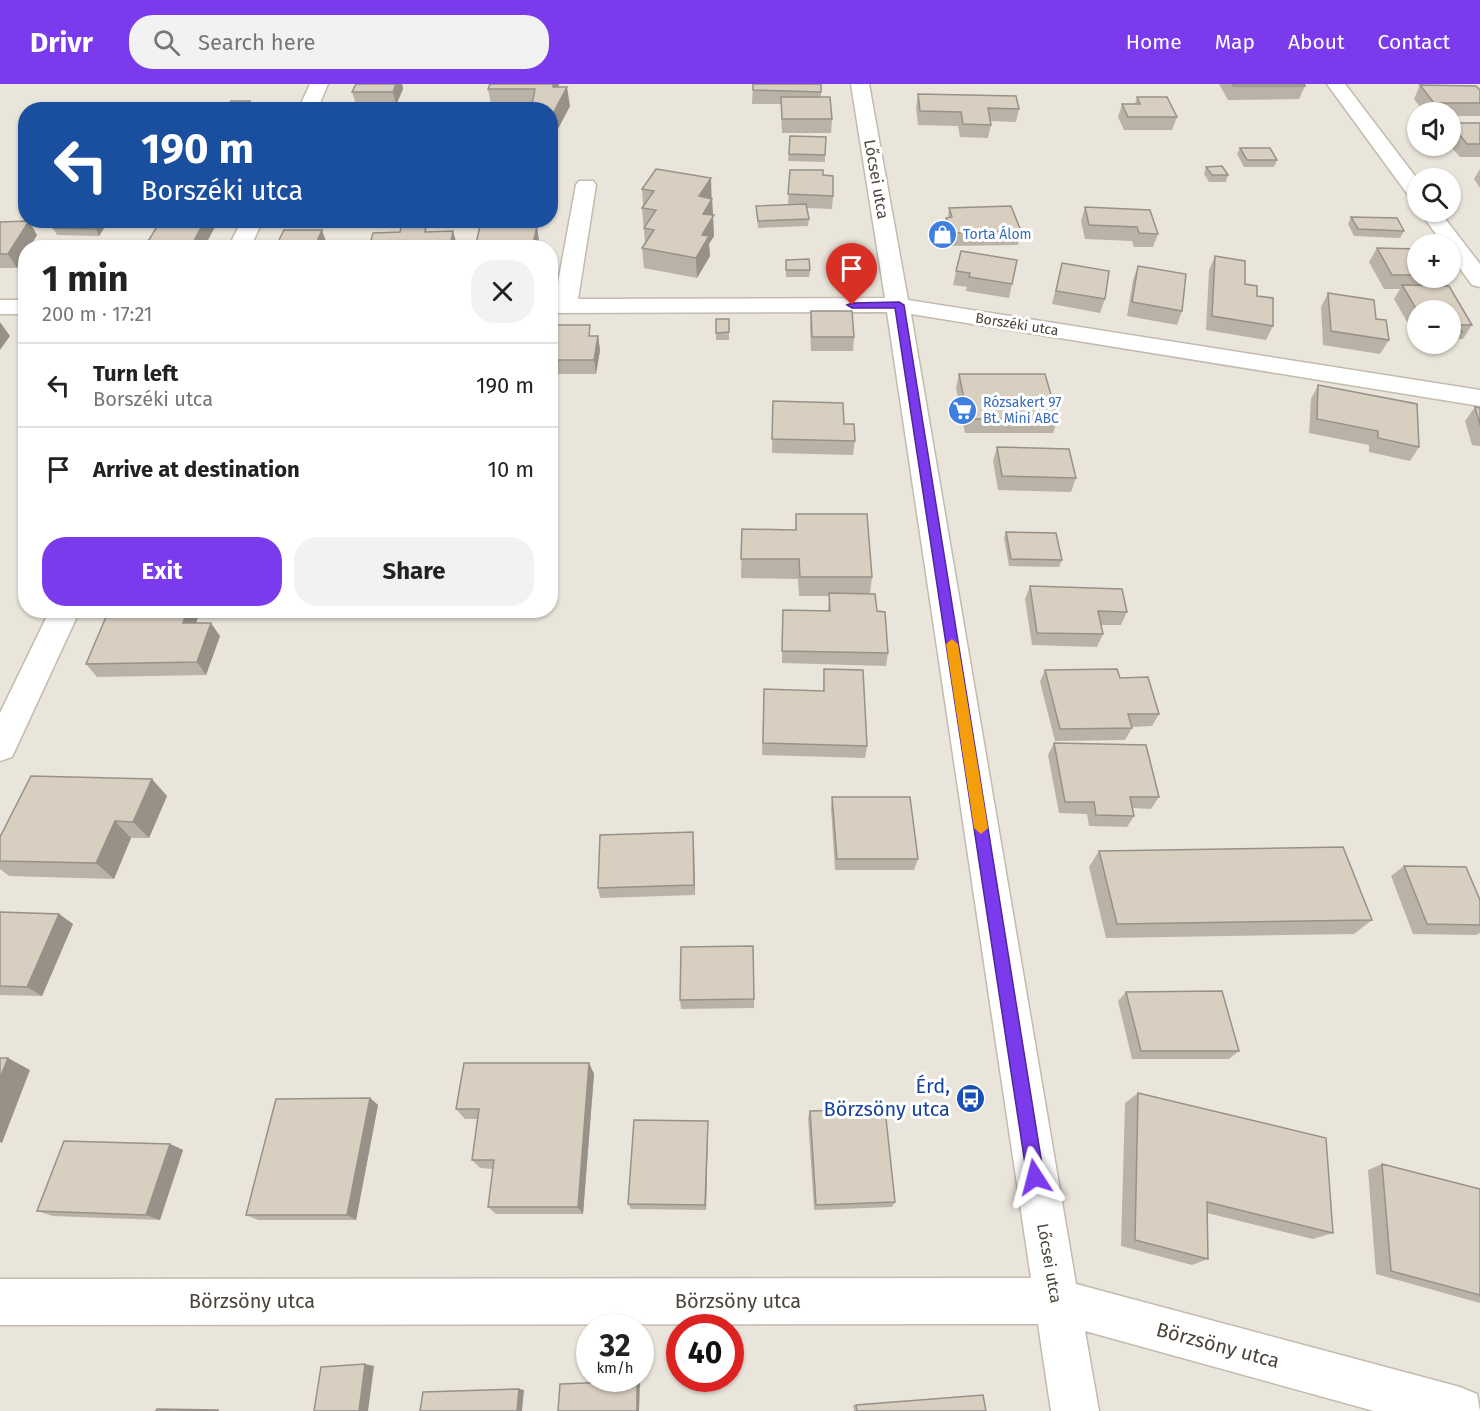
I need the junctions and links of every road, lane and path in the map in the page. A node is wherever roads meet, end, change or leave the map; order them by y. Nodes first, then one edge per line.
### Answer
1 (319, 84) edge
2 (860, 84) edge
3 (1336, 84) edge
4 (311, 102) edge
5 (1407, 180) edge
6 (586, 185) dead end
7 (1437, 222) edge
8 (1480, 280) edge
9 (899, 305) junction
10 (558, 306) edge
11 (0, 307) edge
12 (18, 307) edge
13 (1480, 398) edge
14 (61, 618) edge
15 (0, 747) edge
16 (1056, 1301) junction
17 (0, 1302) edge
18 (1075, 1411) edge
19 (1460, 1411) edge

1 - 4 street
2 - 9 street, Lőcsei utca
3 - 5 street
6 - 10 street
7 - 8 street
9 - 10 street, Borszéki utca
9 - 13 street, Borszéki utca
9 - 16 street, Lőcsei utca
11 - 12 street
14 - 15 street
16 - 17 street, Börzsöny utca
16 - 18 street, Lőcsei utca
16 - 19 street, Börzsöny utca

